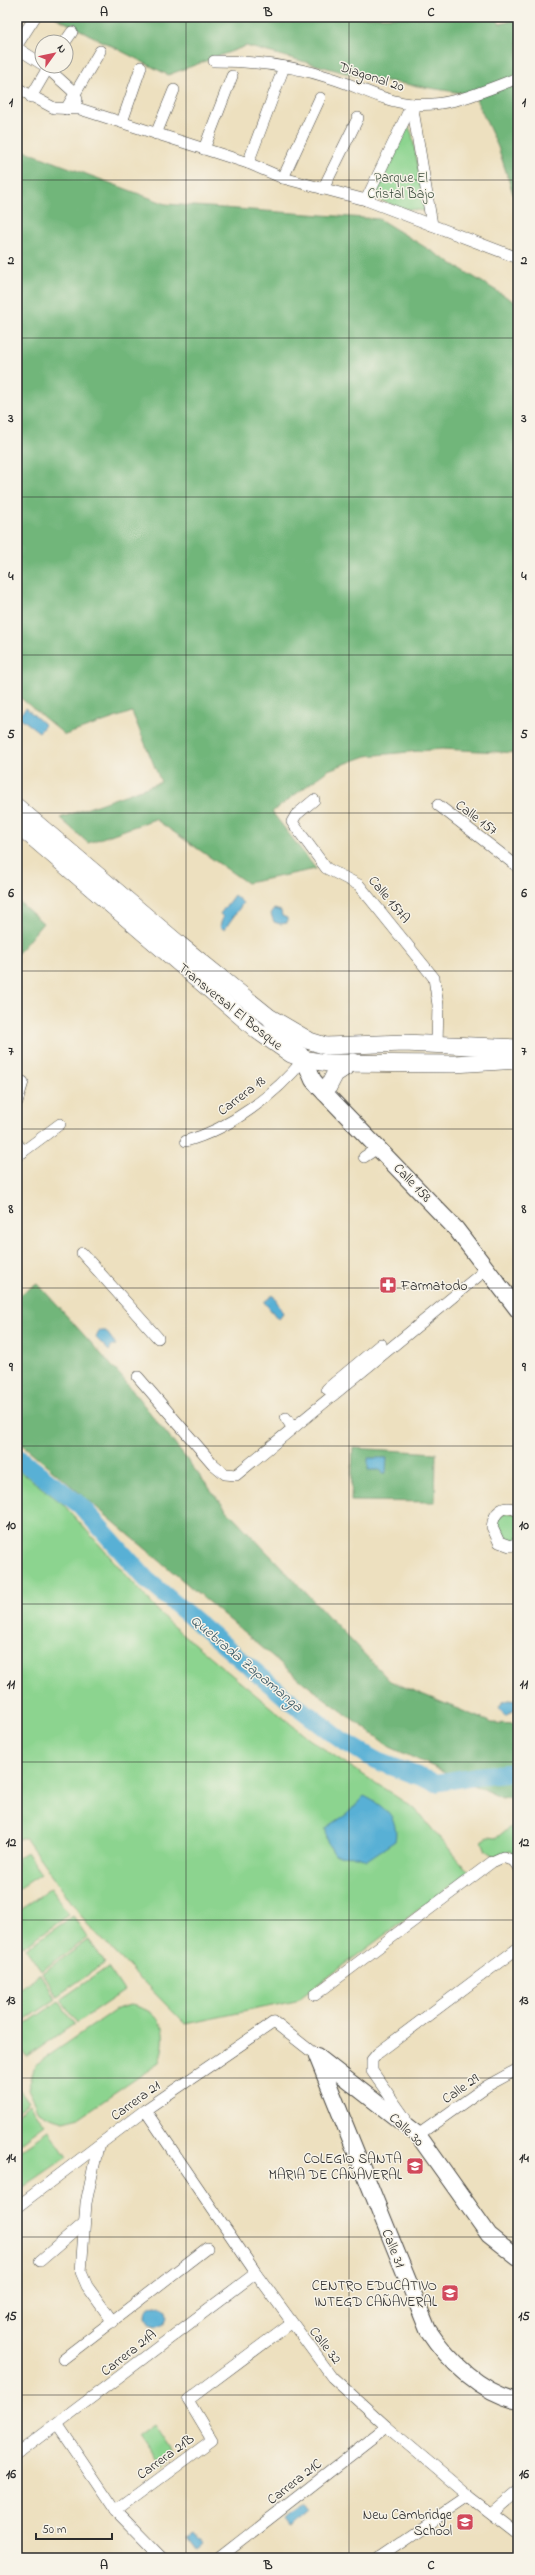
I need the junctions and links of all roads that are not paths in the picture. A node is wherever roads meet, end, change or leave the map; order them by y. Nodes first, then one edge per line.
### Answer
1 (35, 17) edge
2 (17, 45) edge
3 (17, 48) edge
4 (100, 51) dead end
5 (34, 59) edge
6 (214, 61) dead end
7 (141, 67) dead end
8 (284, 67) junction
9 (42, 74) edge
10 (55, 74) edge
11 (232, 76) dead end
12 (518, 78) edge
13 (17, 88) edge
14 (174, 90) dead end
15 (75, 93) junction
16 (31, 96) junction
17 (320, 98) dead end
18 (412, 104) junction
19 (66, 109) junction
20 (80, 109) junction
21 (358, 118) dead end
22 (122, 122) junction
23 (156, 134) junction
24 (204, 148) junction
25 (248, 163) junction
26 (283, 178) junction
27 (323, 189) junction
28 (366, 200) junction
29 (432, 226) junction
30 (518, 258) edge
31 (314, 800) dead end
32 (438, 805) dead end
33 (17, 807) edge
34 (17, 824) edge
35 (518, 867) edge
36 (269, 1017) junction
37 (437, 1045) junction
38 (326, 1046) junction
39 (518, 1048) edge
40 (304, 1059) junction
41 (518, 1060) edge
42 (354, 1062) junction
43 (22, 1082) dead end
44 (325, 1093) junction
45 (17, 1102) edge
46 (60, 1124) dead end
47 (186, 1141) dead end
48 (379, 1147) junction
49 (19, 1150) edge
50 (364, 1157) dead end
51 (82, 1253) dead end
52 (488, 1268) junction
53 (518, 1310) edge
54 (158, 1338) dead end
55 (381, 1344) dead end
56 (138, 1377) dead end
57 (289, 1423) junction
58 (516, 1506) edge
59 (518, 1543) edge
60 (518, 1867) edge
61 (518, 1948) edge
62 (315, 1995) dead end
63 (274, 2022) joint
64 (317, 2056) junction
65 (516, 2074) edge
66 (145, 2110) junction
67 (405, 2124) junction
68 (418, 2135) junction
69 (98, 2146) junction
70 (17, 2207) edge
71 (84, 2224) junction
72 (207, 2248) dead end
73 (518, 2258) edge
74 (40, 2261) dead end
75 (256, 2273) junction
76 (113, 2322) junction
77 (291, 2323) junction
78 (63, 2359) dead end
79 (518, 2401) edge
80 (58, 2425) junction
81 (387, 2428) junction
82 (17, 2454) edge
83 (518, 2491) edge
84 (469, 2496) junction
85 (116, 2511) junction
86 (492, 2513) junction
87 (518, 2534) edge
88 (162, 2558) edge
89 (219, 2558) edge
90 (378, 2558) edge

1 - 2 street
3 - 5 street
4 - 15 street
6 - 8 street, Diagonal 20
7 - 22 street
8 - 18 street, Diagonal 20
8 - 25 street
9 - 16 street
10 - 15 street
11 - 24 street
12 - 18 street, Diagonal 20
13 - 16 street
14 - 23 street
15 - 19 street
15 - 20 street
16 - 19 street
17 - 26 street
18 - 28 street
18 - 29 street
19 - 20 street
20 - 22 street
21 - 27 street
22 - 23 street
23 - 24 street
24 - 25 street
25 - 26 street
26 - 27 street
27 - 28 street
28 - 29 street
29 - 30 street
31 - 37 street, Calle 157A
32 - 35 street, Calle 157
33 - 36 main road, Transversal El Bosque
34 - 40 main road, Transversal El Bosque
36 - 38 main road, Transversal El Bosque
36 - 40 street, Calle 158
37 - 38 main road, Transversal El Bosque
37 - 39 main road, Transversal El Bosque
38 - 40 street
40 - 42 main road, Transversal El Bosque
40 - 44 street, Calle 158
40 - 47 street, Carrera 18
41 - 42 main road, Transversal El Bosque
42 - 44 main road
43 - 45 street
44 - 48 street, Calle 158
46 - 49 street
48 - 50 street
48 - 52 street, Calle 158
51 - 54 street
52 - 53 street, Calle 158
52 - 57 street
55 - 57 street
56 - 57 street
58 - 59 street
60 - 62 street
61 - 67 street
63 - 64 street, Calle 30
63 - 66 street, Carrera 21
64 - 67 street, Calle 30
64 - 79 street, Calle 31
65 - 68 street, Calle 29
66 - 69 street, Carrera 21
66 - 75 street, Calle 32
67 - 68 street, Calle 30
68 - 73 street, Calle 30
69 - 70 street, Carrera 21
69 - 71 street
71 - 74 street
71 - 76 street
72 - 76 street
75 - 77 street, Calle 32
75 - 80 street, Carrera 21A
76 - 78 street
77 - 81 street, Calle 32
77 - 85 street, Carrera 21B
80 - 82 street, Carrera 21A
80 - 85 street
81 - 84 street, Calle 32
81 - 89 street, Carrera 21C
83 - 86 street
84 - 86 street, Calle 32
84 - 90 street
85 - 88 street
86 - 87 street, Calle 32

